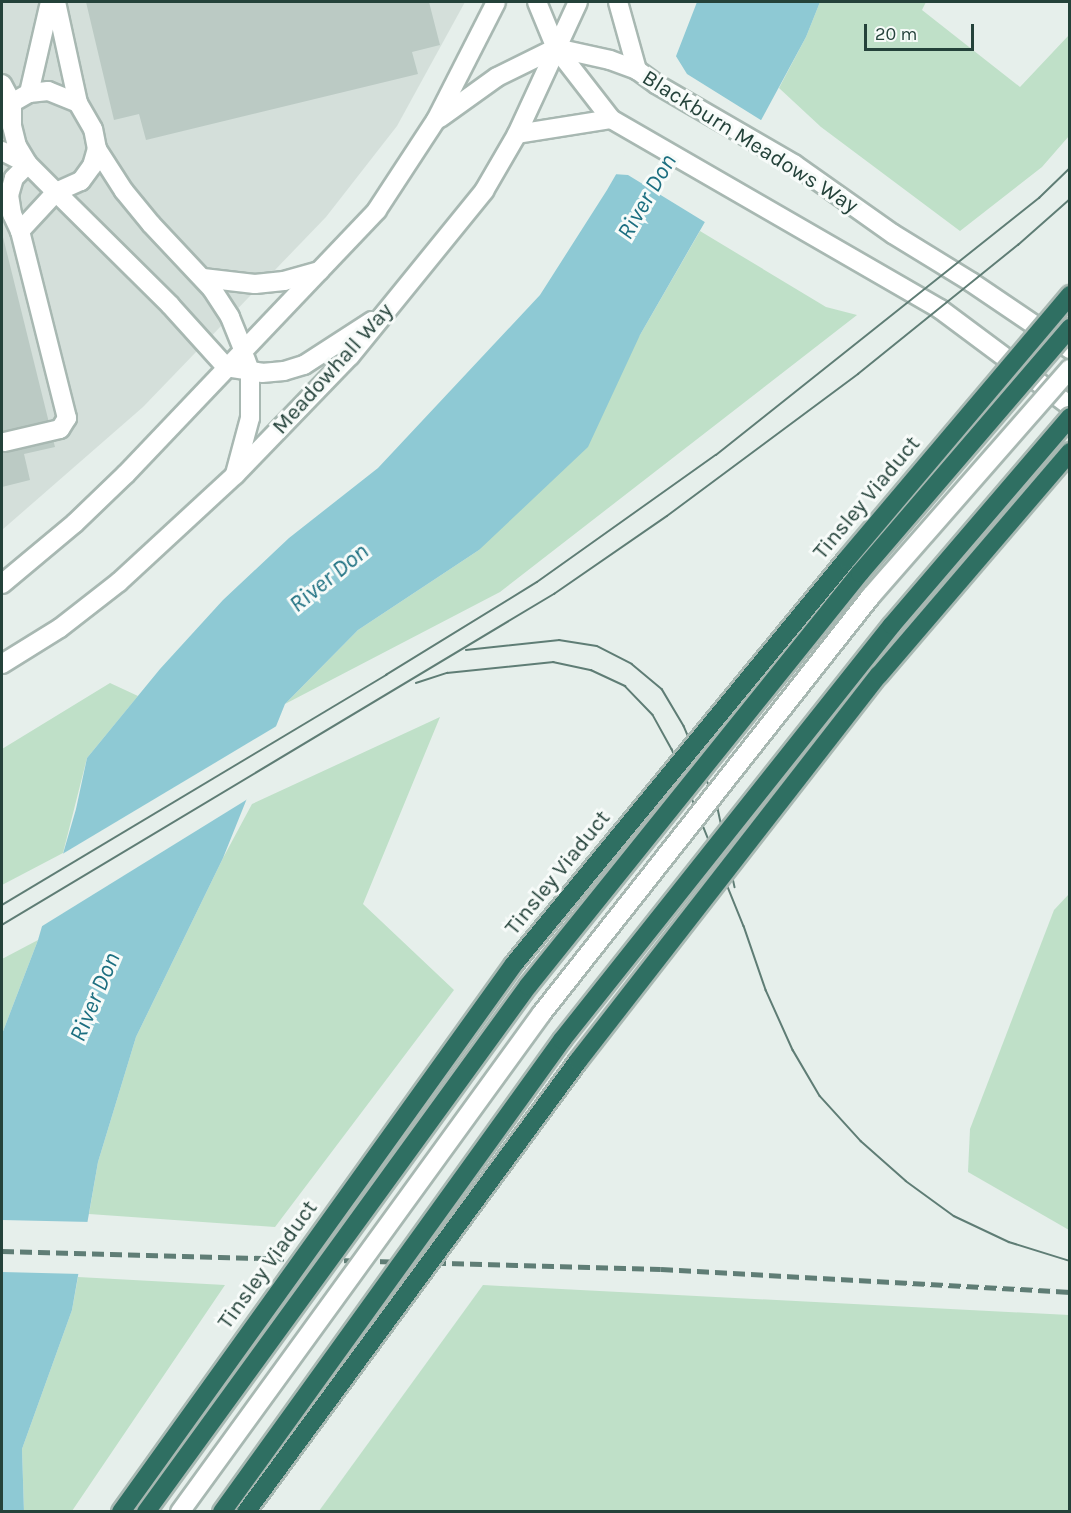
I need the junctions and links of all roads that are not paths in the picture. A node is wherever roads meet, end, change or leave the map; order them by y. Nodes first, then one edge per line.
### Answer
1 (50, 2) edge
2 (56, 2) edge
3 (496, 2) edge
4 (537, 2) edge
5 (578, 2) edge
6 (618, 2) edge
7 (556, 48) junction
8 (637, 70) junction
9 (2, 84) edge
10 (29, 93) junction
11 (7, 101) edge
12 (78, 103) junction
13 (611, 119) junction
14 (436, 120) junction
15 (517, 134) junction
16 (97, 149) junction
17 (2, 151) edge
18 (28, 164) junction
19 (56, 192) junction
20 (20, 231) junction
21 (322, 270) junction
22 (203, 278) junction
23 (1070, 295) edge
24 (381, 315) junction
25 (1070, 328) edge
26 (243, 349) junction
27 (1070, 349) edge
28 (226, 367) junction
29 (1070, 369) edge
30 (250, 371) junction
31 (1070, 406) edge
32 (1070, 417) edge
33 (4, 442) dead end
34 (1070, 452) edge
35 (235, 475) junction
36 (2, 584) edge
37 (2, 664) edge
38 (121, 1512) edge
39 (146, 1512) edge
40 (180, 1512) edge
41 (222, 1512) edge
42 (246, 1512) edge

1 - 10 street
2 - 12 street
3 - 14 street
4 - 7 street
5 - 7 street, Meadowhall Way
6 - 8 street
7 - 8 street, Blackburn Meadows Way
7 - 13 street, Blackburn Meadows Way
7 - 14 street
7 - 15 street, Meadowhall Way
8 - 27 street, Blackburn Meadows Way
9 - 11 street
10 - 11 street
10 - 12 street
11 - 18 street
12 - 16 street
13 - 15 street
13 - 31 street, Blackburn Meadows Way
14 - 21 street
15 - 24 street, Meadowhall Way
16 - 19 street
16 - 22 street
17 - 18 street
18 - 19 street
18 - 20 street
19 - 20 street
19 - 28 street
20 - 33 street
21 - 22 street
21 - 26 street
22 - 26 street
23 - 38 highway, Tinsley Viaduct, bridge
24 - 30 street
24 - 35 street, Meadowhall Way
25 - 39 highway, Tinsley Viaduct, bridge
26 - 28 street
26 - 30 street
28 - 30 street
28 - 36 street
29 - 40 street, bridge
30 - 35 street
32 - 41 highway, bridge
34 - 42 highway, bridge
35 - 37 street, Meadowhall Way

